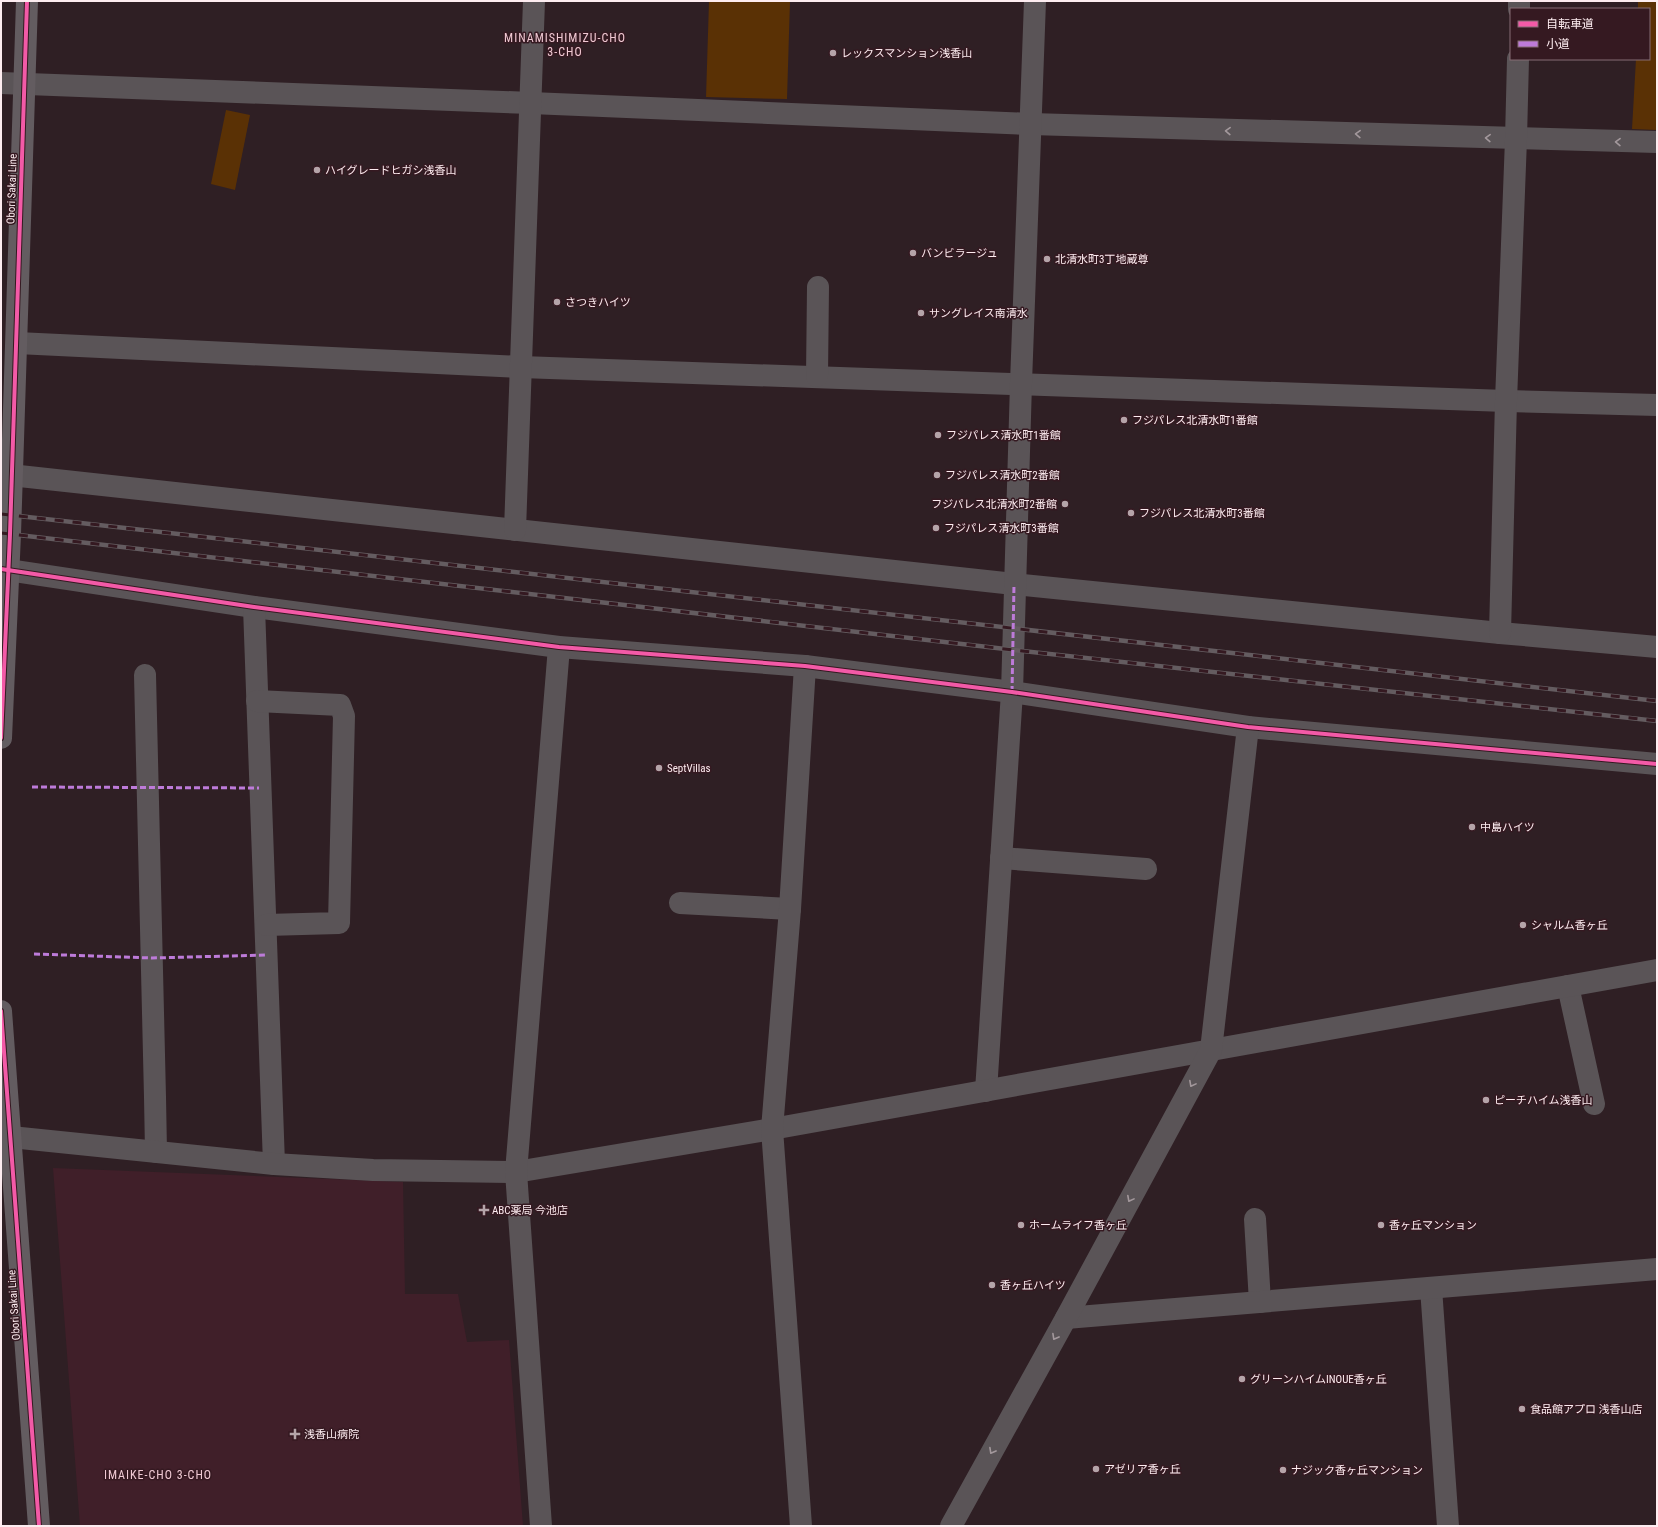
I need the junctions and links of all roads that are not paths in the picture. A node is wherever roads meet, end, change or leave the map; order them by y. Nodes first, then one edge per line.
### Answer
1 (27, 1) edge
2 (534, 1) edge
3 (1035, 1) edge
4 (1518, 60) edge
5 (1, 83) edge
6 (25, 83) junction
7 (531, 103) junction
8 (1031, 124) junction
9 (1516, 139) junction
10 (1657, 142) edge
11 (818, 287) dead end
12 (17, 343) junction
13 (521, 367) junction
14 (817, 376) junction
15 (1021, 383) junction
16 (1506, 401) junction
17 (1657, 405) edge
18 (7, 475) edge
19 (515, 530) junction
20 (5, 569) edge
21 (1014, 584) junction
22 (254, 608) junction
23 (1500, 633) junction
24 (559, 647) junction
25 (1657, 647) edge
26 (805, 666) junction
27 (144, 675) dead end
28 (1012, 692) junction
29 (256, 701) junction
30 (1248, 727) junction
31 (1, 736) edge
32 (1657, 764) edge
33 (1001, 858) junction
34 (1146, 869) dead end
35 (680, 903) dead end
36 (790, 910) junction
37 (266, 925) junction
38 (1657, 970) edge
39 (1568, 986) junction
40 (1, 1010) edge
41 (1211, 1050) junction
42 (986, 1091) junction
43 (1594, 1104) dead end
44 (772, 1129) junction
45 (6, 1137) edge
46 (156, 1152) junction
47 (274, 1164) junction
48 (516, 1172) junction
49 (1255, 1219) dead end
50 (1657, 1269) edge
51 (1431, 1288) junction
52 (1260, 1302) junction
53 (1066, 1318) junction
54 (39, 1526) edge
55 (541, 1526) edge
56 (801, 1526) edge
57 (951, 1526) edge
58 (1448, 1526) edge

1 - 6 main road, Obori Sakai Line
2 - 7 street
3 - 8 street
4 - 9 street
5 - 6 street
6 - 7 street
6 - 12 main road, Obori Sakai Line
7 - 8 street
7 - 13 street
9 -> 8 street
8 - 15 street
10 -> 9 street
9 - 16 street
11 - 14 street
12 - 13 street
12 - 18 main road, Obori Sakai Line
13 - 14 street
13 - 19 street
14 - 15 street
15 - 16 street
15 - 21 street
16 - 17 street
16 - 23 street
18 - 19 street
18 - 20 main road, Obori Sakai Line
19 - 21 street
20 - 22 street
20 - 31 main road, Obori Sakai Line
21 - 23 street
21 - 28 street
22 - 24 street
22 - 29 street
23 - 25 street
24 - 26 street
24 - 48 street
26 - 28 street
26 - 36 street
27 - 46 street
28 - 30 street
28 - 33 street
29 - 37 street
29 - 37 street
30 - 32 street
30 - 41 street
33 - 34 street
33 - 42 street
35 - 36 street
36 - 44 street
37 - 47 street
38 - 39 street
39 - 41 street
39 - 43 street
40 - 45 main road, Obori Sakai Line
41 - 42 street
41 -> 53 street
42 - 44 street
44 - 48 street
44 - 56 street
45 - 46 street
45 - 54 main road, Obori Sakai Line
46 - 47 street
47 - 48 street
48 - 55 street
49 - 52 street
50 - 51 street
51 - 52 street
51 - 58 street
52 - 53 street
53 -> 57 street

